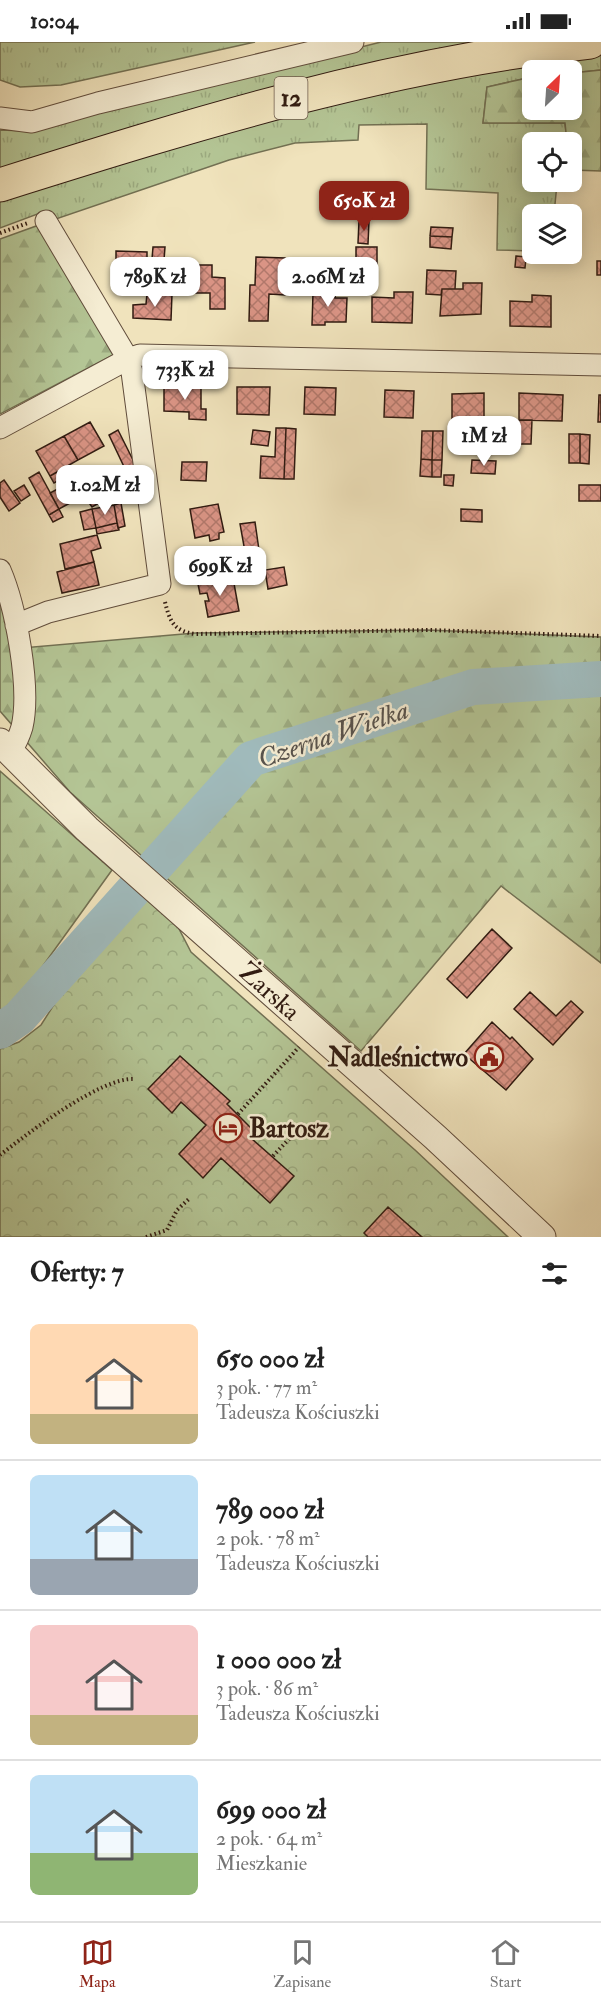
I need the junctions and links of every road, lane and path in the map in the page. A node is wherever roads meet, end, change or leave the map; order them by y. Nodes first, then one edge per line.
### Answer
1 (353, 42) edge
2 (590, 42) edge
3 (0, 118) edge
4 (0, 185) edge
5 (46, 221) joint
6 (0, 233) edge
7 (128, 359) junction
8 (601, 365) edge
9 (0, 428) edge
10 (0, 570) edge
11 (160, 584) junction
12 (16, 625) junction
13 (601, 636) edge
14 (5, 748) edge
15 (299, 1046) dead end
16 (134, 1079) dead end
17 (238, 1114) dead end
18 (304, 1123) dead end
19 (0, 1155) edge
20 (273, 1156) dead end
21 (190, 1198) dead end
22 (146, 1237) edge
23 (542, 1237) edge

1 - 3 street
2 - 4 main road, 12
5 - 6 path
5 - 7 street
7 - 8 street
7 - 9 street
7 - 11 street
10 - 12 street
11 - 12 street
11 - 13 path
12 - 14 street
14 - 23 street, Żarska
15 - 17 path
16 - 19 path
18 - 20 path
21 - 22 path

